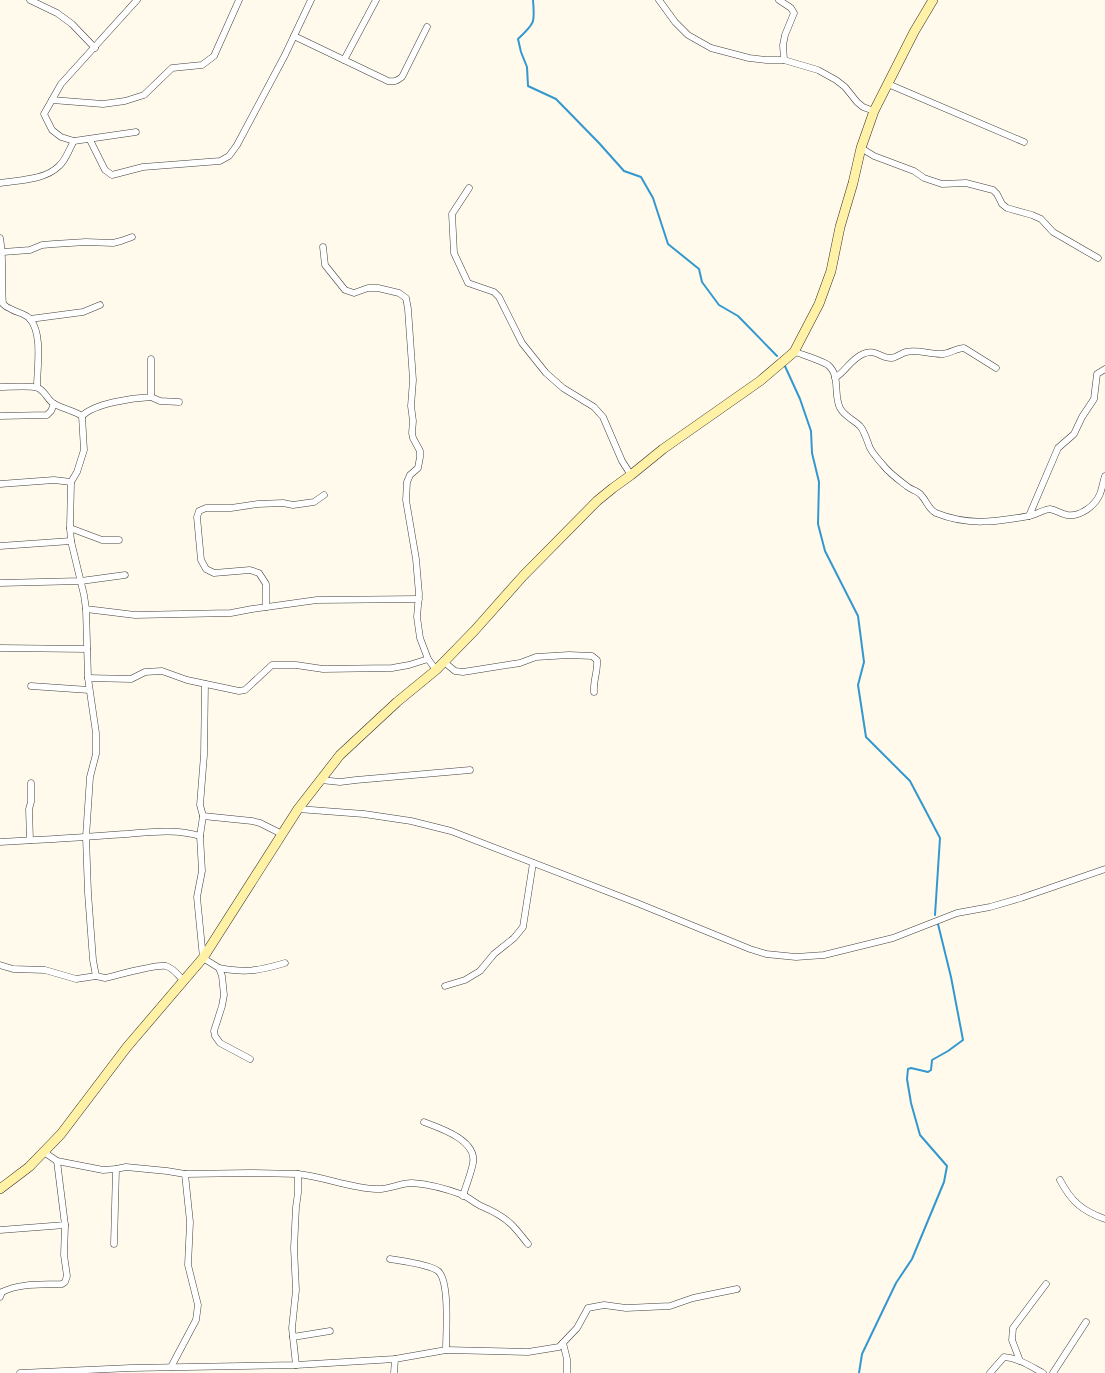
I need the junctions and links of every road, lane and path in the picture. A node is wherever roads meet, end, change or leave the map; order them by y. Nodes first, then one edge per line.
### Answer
1 (30, 0) edge
2 (137, 0) edge
3 (239, 0) edge
4 (311, 0) edge
5 (376, 0) edge
6 (659, 0) edge
7 (779, 0) edge
8 (934, 0) edge
9 (427, 27) dead end
10 (294, 36) junction
11 (95, 48) junction
12 (344, 60) junction
13 (784, 60) junction
14 (888, 84) junction
15 (52, 100) junction
16 (874, 111) junction
17 (136, 132) dead end
18 (90, 140) junction
19 (74, 141) junction
20 (1024, 142) dead end
21 (861, 148) junction
22 (0, 184) edge
23 (469, 188) dead end
24 (132, 237) dead end
25 (0, 238) edge
26 (323, 247) dead end
27 (3, 252) junction
28 (1098, 258) dead end
29 (2, 305) edge
30 (100, 305) dead end
31 (30, 319) junction
32 (794, 352) junction
33 (151, 359) dead end
34 (996, 368) dead end
35 (1105, 369) edge
36 (835, 378) junction
37 (0, 387) edge
38 (36, 387) junction
39 (151, 397) junction
40 (179, 402) dead end
41 (54, 404) junction
42 (0, 416) edge
43 (82, 416) junction
44 (631, 475) junction
45 (1105, 476) edge
46 (71, 482) junction
47 (0, 484) edge
48 (324, 495) dead end
49 (1029, 516) junction
50 (70, 528) junction
51 (119, 540) dead end
52 (71, 541) junction
53 (0, 546) edge
54 (125, 575) dead end
55 (81, 581) junction
56 (0, 583) edge
57 (419, 599) junction
58 (266, 607) junction
59 (86, 609) junction
60 (0, 648) edge
61 (87, 649) junction
62 (428, 659) junction
63 (444, 662) junction
64 (436, 670) junction
65 (88, 678) junction
66 (205, 684) junction
67 (30, 686) dead end
68 (89, 690) junction
69 (594, 692) dead end
70 (470, 770) dead end
71 (321, 780) junction
72 (31, 783) dead end
73 (298, 809) junction
74 (202, 816) junction
75 (282, 834) junction
76 (200, 836) junction
77 (86, 837) junction
78 (30, 840) junction
79 (0, 842) edge
80 (533, 863) junction
81 (1105, 868) edge
82 (202, 958) junction
83 (285, 963) dead end
84 (1, 966) edge
85 (219, 968) junction
86 (96, 976) junction
87 (183, 980) junction
88 (445, 986) dead end
89 (250, 1059) dead end
90 (424, 1122) dead end
91 (44, 1152) junction
92 (57, 1161) junction
93 (116, 1169) junction
94 (185, 1174) junction
95 (298, 1174) junction
96 (1060, 1180) dead end
97 (0, 1189) edge
98 (463, 1196) junction
99 (1105, 1219) edge
100 (65, 1225) junction
101 (0, 1230) edge
102 (114, 1244) dead end
103 (528, 1244) dead end
104 (390, 1259) dead end
105 (1046, 1284) dead end
106 (737, 1289) dead end
107 (0, 1297) edge
108 (1086, 1322) dead end
109 (330, 1332) dead end
110 (293, 1337) junction
111 (562, 1343) junction
112 (446, 1350) junction
113 (395, 1359) junction
114 (1020, 1361) junction
115 (296, 1365) junction
116 (171, 1367) junction
117 (57, 1372) edge
118 (20, 1373) edge
119 (394, 1373) edge
120 (567, 1373) edge
121 (990, 1373) edge
122 (1043, 1373) edge
123 (1053, 1373) edge

1 - 11 street
2 - 11 street
3 - 15 street
4 - 10 street
5 - 12 street
6 - 13 street
7 - 13 street
8 - 14 street
9 - 12 street
10 - 12 street
10 - 18 street
11 - 15 street
13 - 16 street
14 - 16 street
14 - 20 street
15 - 19 street
16 - 21 street
17 - 18 street
18 - 19 street
19 - 22 street
21 - 28 street
21 - 32 street
23 - 44 street
24 - 27 street
25 - 27 street
26 - 57 street
27 - 29 street
29 - 31 street
30 - 31 street
31 - 38 street
32 - 36 street
32 - 44 street
33 - 39 street
34 - 36 street
35 - 49 street
36 - 49 street
37 - 38 street
38 - 41 street
39 - 40 street
39 - 43 street
41 - 42 street
41 - 43 street
43 - 46 street
44 - 63 street
45 - 49 street
46 - 47 street
46 - 50 street
48 - 58 street
50 - 51 street
50 - 52 street
52 - 53 street
52 - 55 street
54 - 55 street
55 - 56 street
55 - 59 street
57 - 58 street
57 - 62 street
58 - 59 street
59 - 61 street
60 - 61 street
61 - 65 street
62 - 64 street
62 - 66 street
63 - 64 street
63 - 69 street
64 - 71 street
65 - 66 street
65 - 68 street
66 - 74 street
67 - 68 street
68 - 77 street
70 - 71 street
71 - 73 street
72 - 78 street
73 - 75 street
73 - 80 street
74 - 75 street
74 - 76 street
75 - 82 street
76 - 77 street
76 - 82 street
77 - 78 street
77 - 86 street
78 - 79 street
80 - 81 street
80 - 88 street
82 - 85 street
82 - 87 street
83 - 85 street
84 - 86 street
85 - 89 street
86 - 87 street
87 - 91 street
90 - 98 street
91 - 92 street
91 - 97 street
92 - 93 street
92 - 100 street
93 - 94 street
93 - 102 street
94 - 95 street
94 - 116 street
95 - 98 street
95 - 110 street
96 - 99 street
98 - 103 street
100 - 101 street
100 - 107 street
104 - 112 street
105 - 114 street
106 - 111 street
108 - 123 street
109 - 110 street
110 - 115 street
111 - 112 street
111 - 120 street
112 - 113 street
113 - 115 street
113 - 119 street
114 - 121 street
114 - 122 street
115 - 116 street
116 - 117 street
117 - 118 street

